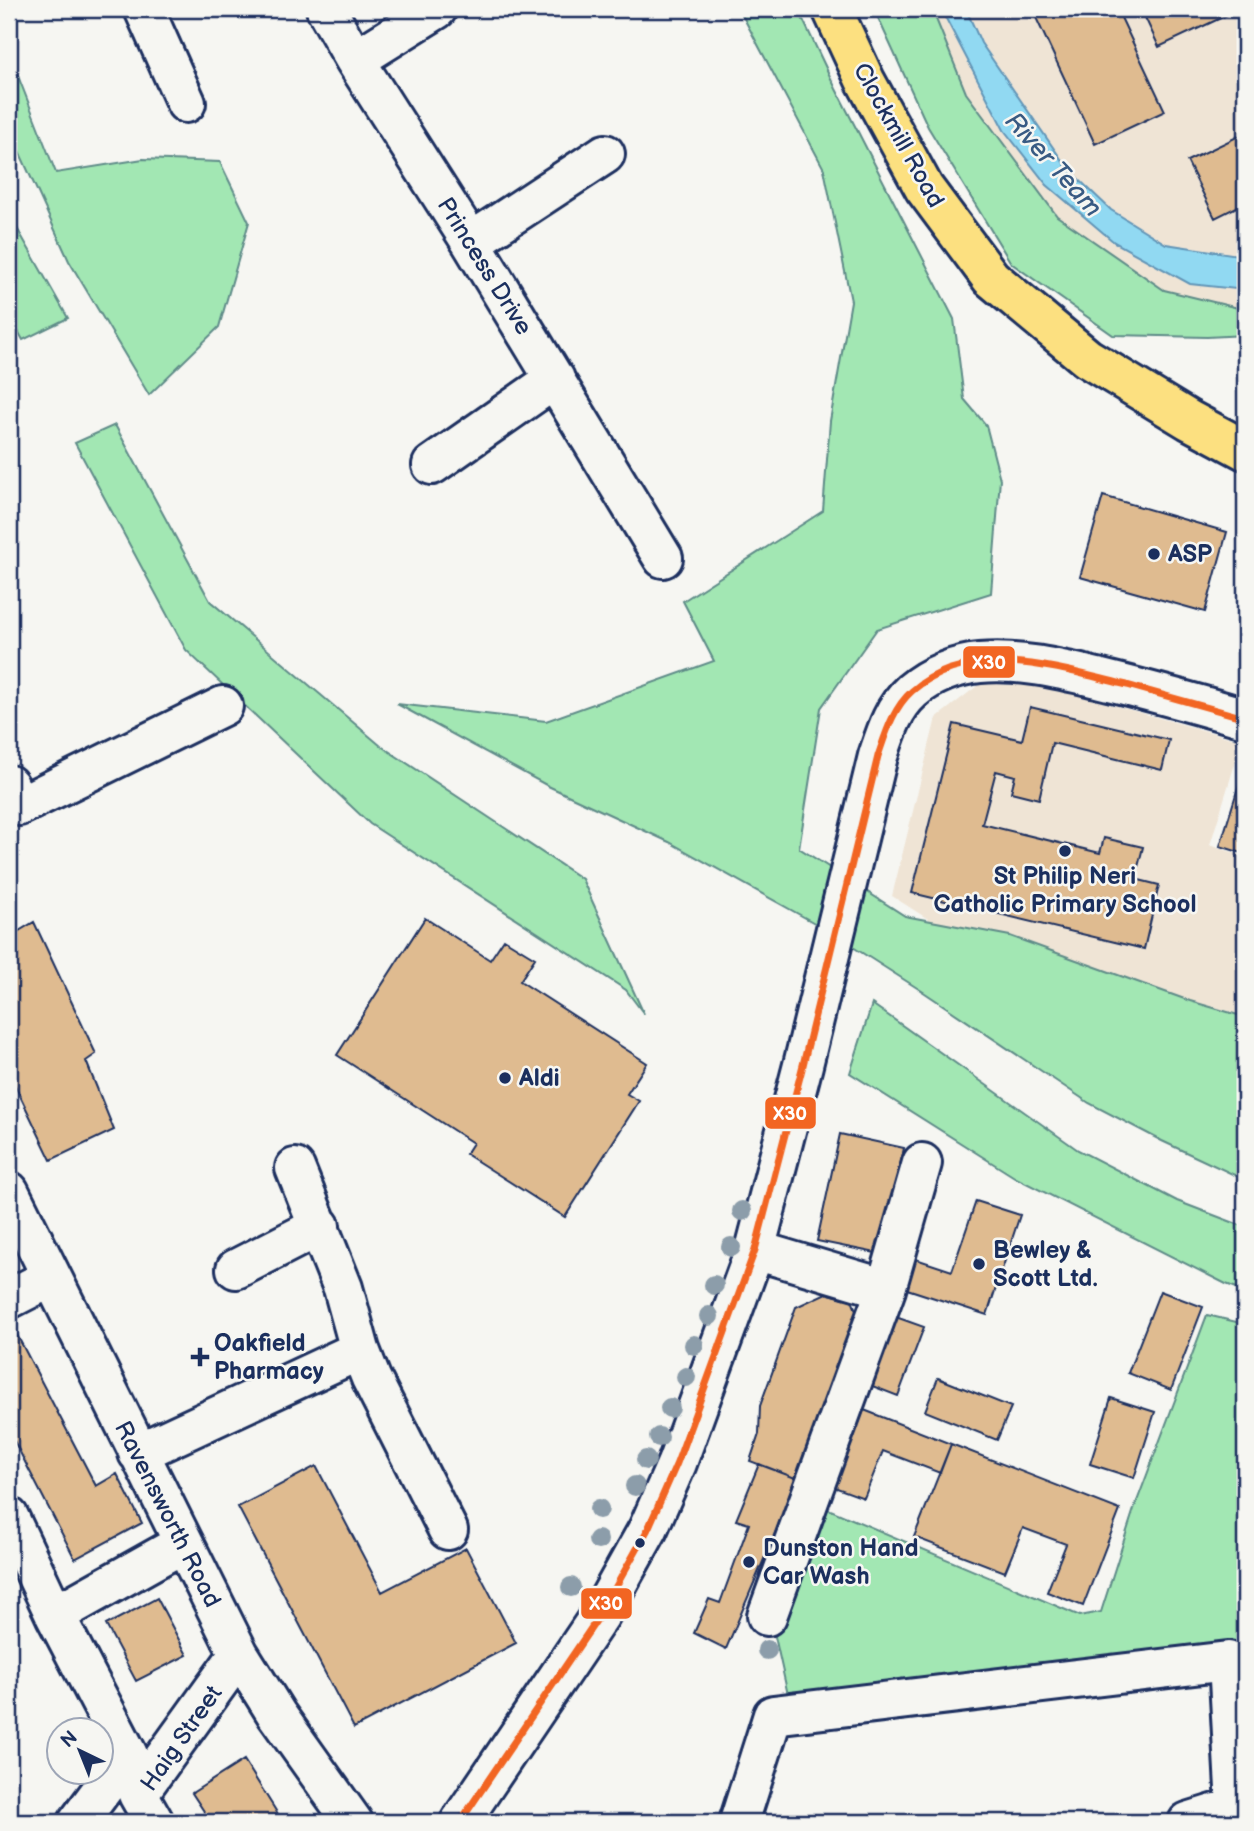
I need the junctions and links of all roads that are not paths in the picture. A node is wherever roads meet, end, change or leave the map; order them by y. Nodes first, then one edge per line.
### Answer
1 (144, 9) edge
2 (326, 9) edge
3 (437, 9) edge
4 (832, 9) edge
5 (355, 60) junction
6 (186, 103) dead end
7 (605, 154) dead end
8 (471, 242) junction
9 (555, 379) junction
10 (1245, 450) edge
11 (432, 465) dead end
12 (663, 558) dead end
13 (223, 706) dead end
14 (1245, 718) edge
15 (9, 785) edge
16 (922, 1163) dead end
17 (295, 1168) dead end
18 (9, 1191) edge
19 (320, 1226) junction
20 (755, 1250) junction
21 (236, 1269) dead end
22 (50, 1278) junction
23 (886, 1289) junction
24 (9, 1300) edge
25 (360, 1350) junction
26 (138, 1453) junction
27 (9, 1517) edge
28 (447, 1530) dead end
29 (182, 1544) junction
30 (62, 1610) junction
31 (767, 1616) dead end
32 (239, 1654) junction
33 (128, 1755) junction
34 (1240, 1804) edge
35 (146, 1808) edge
36 (78, 1822) edge
37 (353, 1822) edge
38 (460, 1822) edge
39 (739, 1822) edge
40 (1188, 1822) edge

1 - 6 street
2 - 5 street, Princess Drive
3 - 5 street
4 - 10 main road, Clockmill Road
5 - 8 street, Princess Drive
7 - 8 street
8 - 9 street, Princess Drive
9 - 11 street
9 - 12 street, Princess Drive
13 - 15 street
14 - 20 street
16 - 23 street
17 - 19 street
18 - 22 street, Ravensworth Road
19 - 21 street
19 - 25 street
20 - 23 street
20 - 38 street
22 - 24 street
22 - 26 street, Ravensworth Road
23 - 31 street
25 - 26 street
25 - 28 street
26 - 29 street, Ravensworth Road
27 - 30 street
29 - 30 street
29 - 32 street, Ravensworth Road
30 - 33 street
32 - 35 street, Haig Street
32 - 37 street, Ravensworth Road
33 - 35 street
33 - 36 street
34 - 39 street
34 - 40 street

